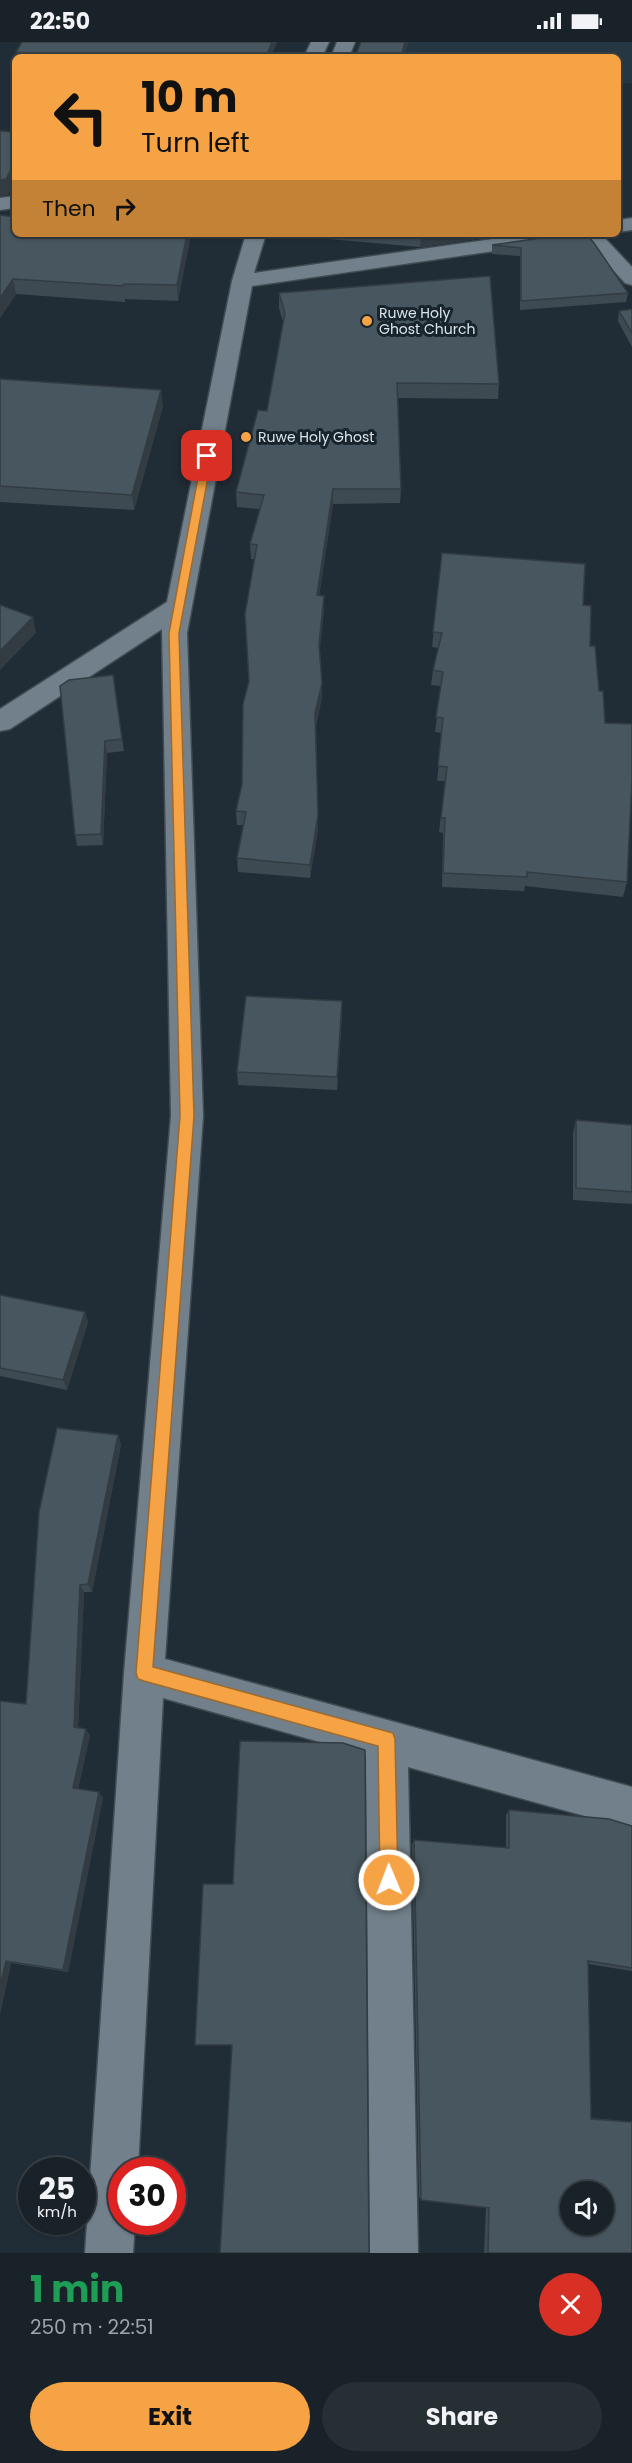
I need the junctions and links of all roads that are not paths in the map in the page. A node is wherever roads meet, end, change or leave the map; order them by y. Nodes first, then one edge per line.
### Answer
1 (255, 237) edge
2 (549, 237) edge
3 (593, 237) edge
4 (632, 279) edge
5 (242, 281) junction
6 (179, 606) junction
7 (0, 722) edge
8 (144, 1673) junction
9 (387, 1739) junction
10 (632, 1808) edge
11 (109, 2253) edge
12 (394, 2253) edge

1 - 5 street
2 - 5 street
3 - 4 street
5 - 6 street
6 - 7 street
6 - 8 street
8 - 9 street
8 - 11 street
9 - 10 street
9 - 12 street

